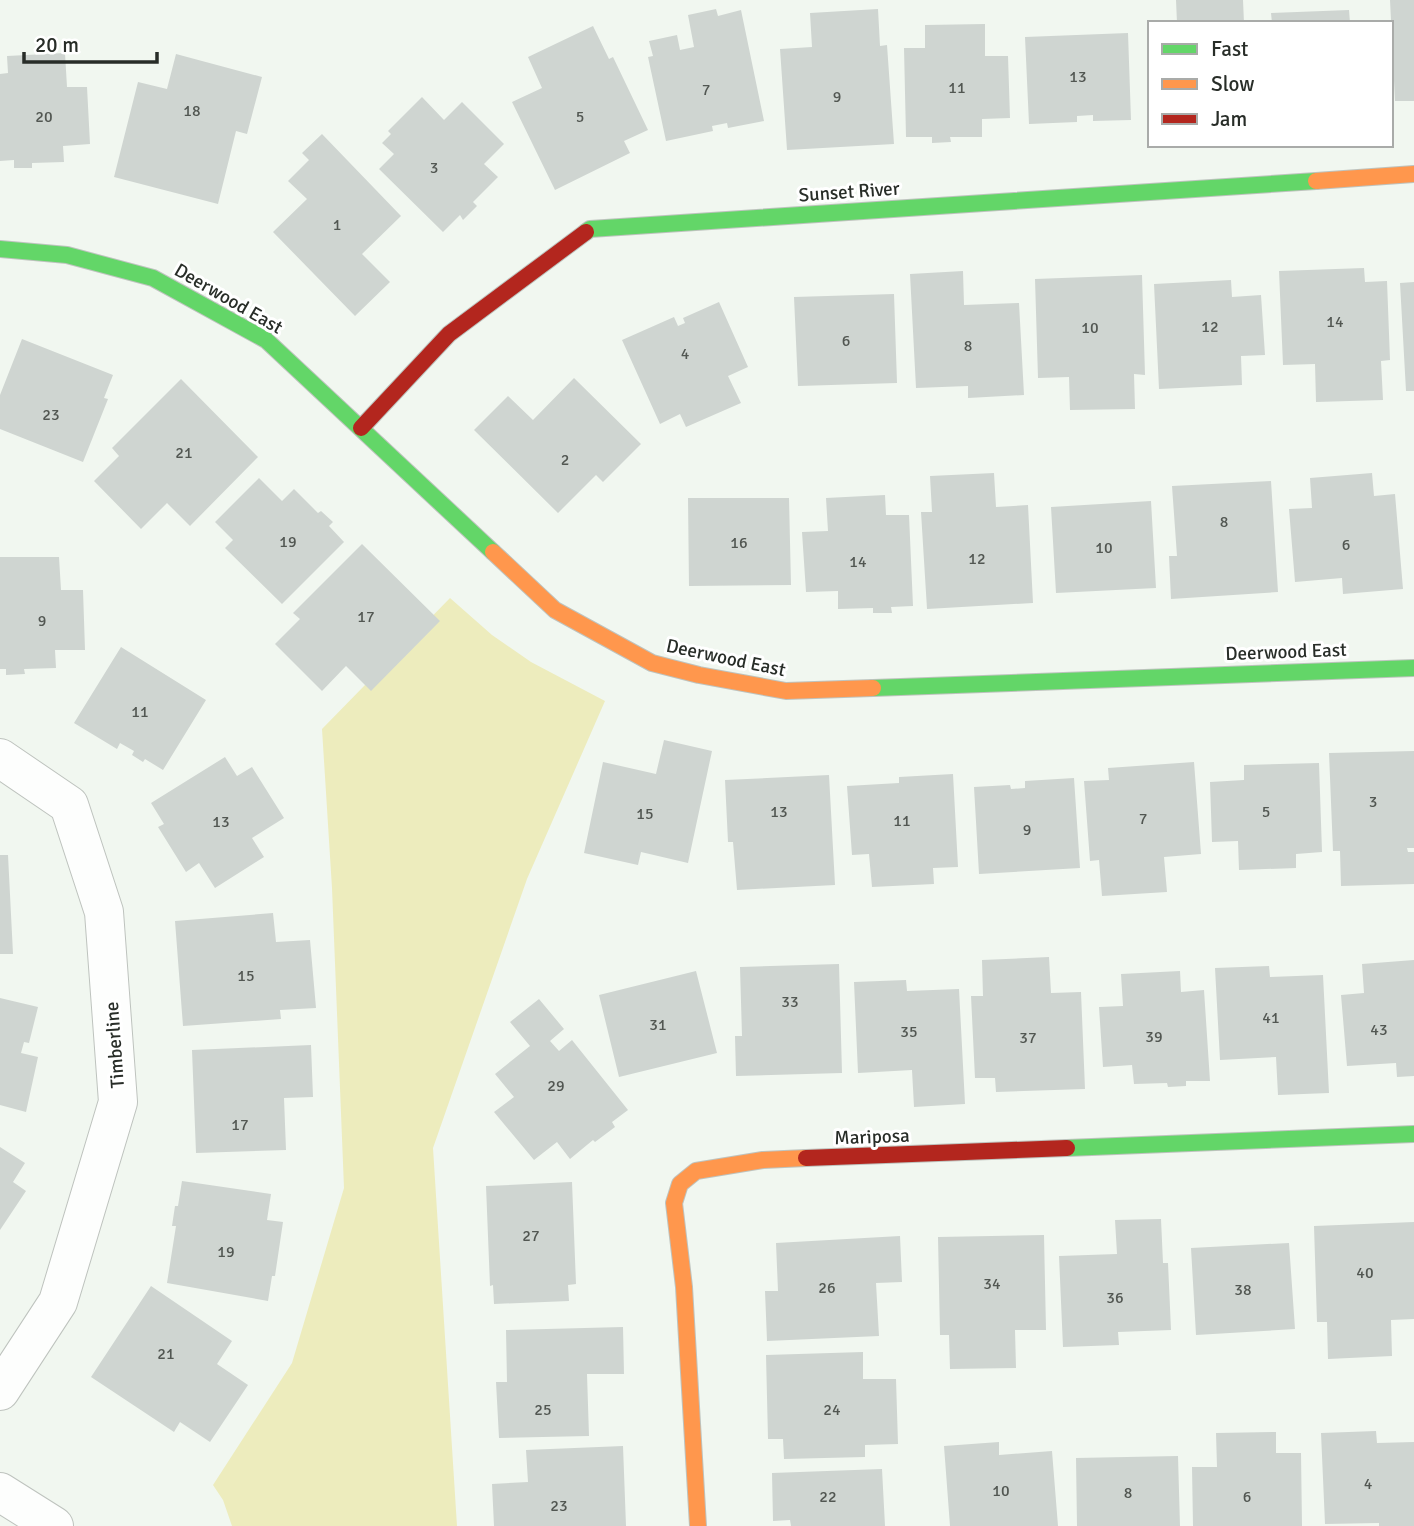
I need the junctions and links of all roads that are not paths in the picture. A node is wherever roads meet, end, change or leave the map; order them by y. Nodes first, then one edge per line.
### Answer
1 (1414, 174) edge
2 (0, 249) edge
3 (361, 429) junction
4 (1414, 668) edge
5 (0, 758) edge
6 (1414, 1134) edge
7 (0, 1391) edge
8 (0, 1492) edge
9 (54, 1526) edge
10 (698, 1526) edge

1 - 3 street, Sunset River
2 - 3 street, Deerwood East
3 - 4 street, Deerwood East
5 - 7 street, Timberline
6 - 10 street, Mariposa
8 - 9 street

